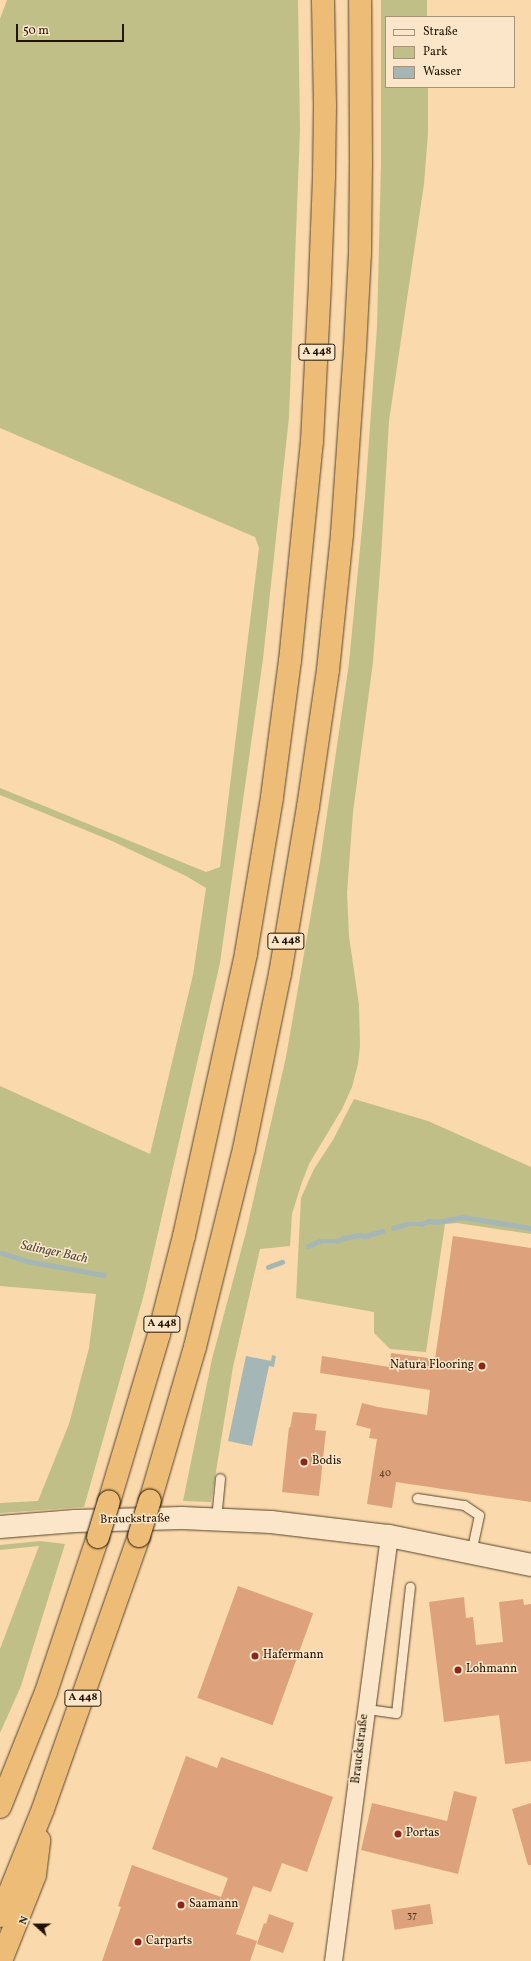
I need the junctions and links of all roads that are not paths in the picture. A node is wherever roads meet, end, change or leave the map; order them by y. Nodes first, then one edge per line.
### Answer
1 (323, 0) edge
2 (360, 0) edge
3 (220, 1478) dead end
4 (417, 1498) dead end
5 (216, 1519) junction
6 (0, 1527) edge
7 (389, 1536) junction
8 (471, 1553) junction
9 (531, 1565) edge
10 (410, 1587) dead end
11 (367, 1709) junction
12 (0, 1807) edge
13 (43, 1809) junction
14 (0, 1916) edge
15 (2, 1961) edge
16 (333, 1961) edge

1 - 12 highway, A 448, bridge
2 - 13 highway, A 448, bridge
3 - 5 lane
4 - 8 lane
5 - 6 street, Brauckstraße
5 - 7 street, Brauckstraße
7 - 8 street, Brauckstraße
7 - 11 street, Brauckstraße
8 - 9 street, Brauckstraße
10 - 11 lane
11 - 16 street, Brauckstraße
13 - 14 highway, A 448
13 - 15 highway

